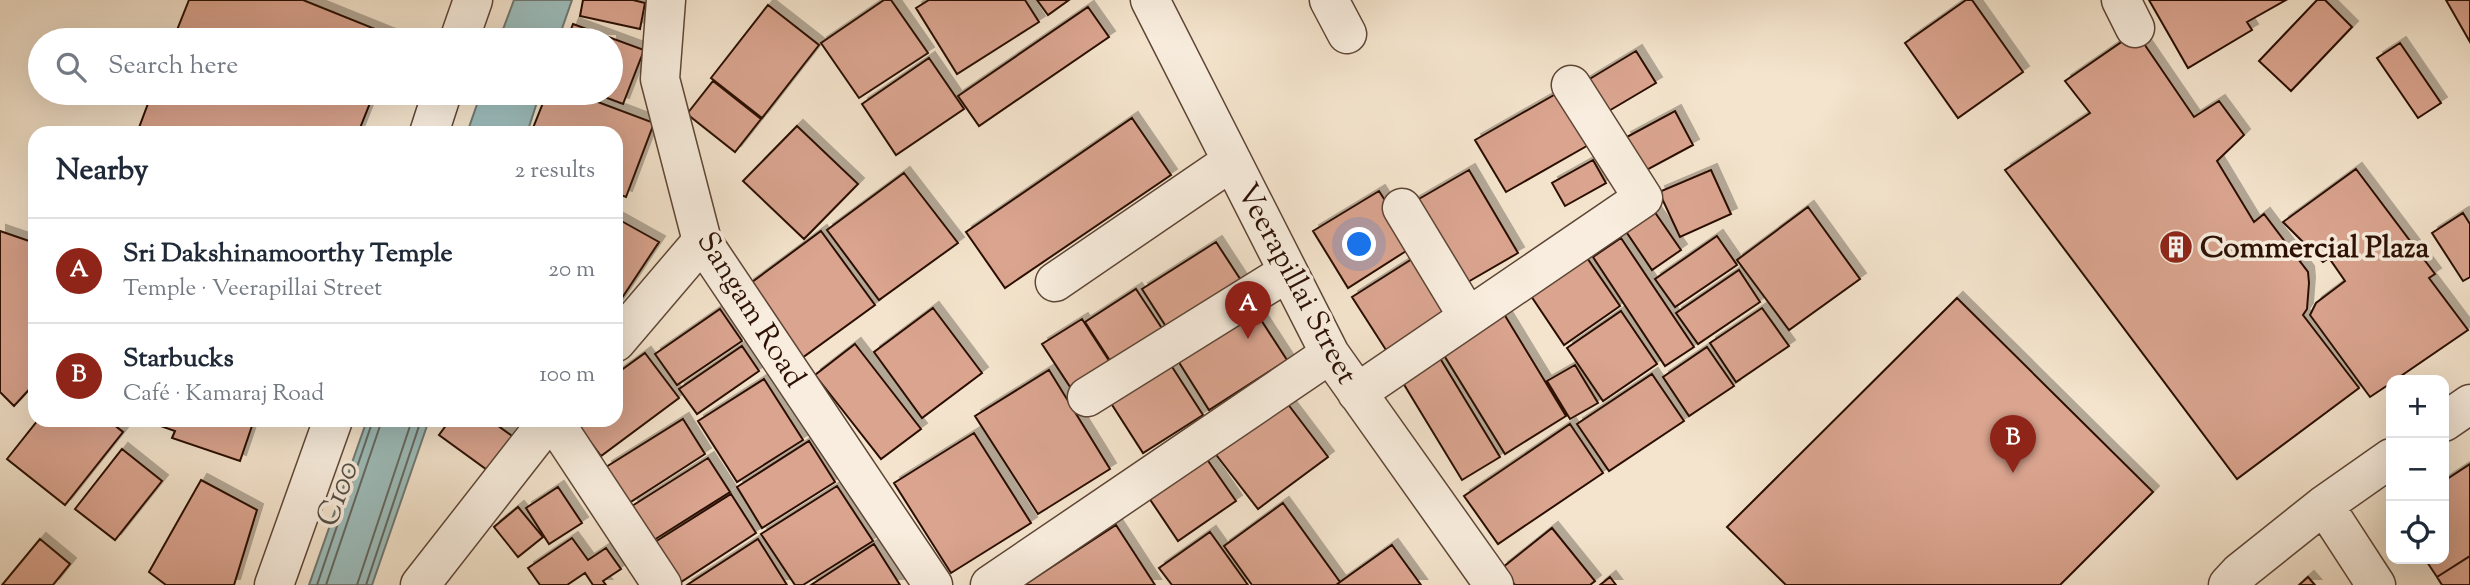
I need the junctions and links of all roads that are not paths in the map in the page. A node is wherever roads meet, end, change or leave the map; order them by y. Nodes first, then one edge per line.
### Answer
1 (473, 0) edge
2 (666, 0) edge
3 (1150, 0) edge
4 (1329, 0) edge
5 (464, 28) edge
6 (1347, 34) dead end
7 (1571, 85) dead end
8 (438, 105) edge
9 (431, 126) edge
10 (1232, 160) junction
11 (1402, 208) dead end
12 (702, 241) junction
13 (1288, 272) junction
14 (1055, 282) dead end
15 (1468, 317) junction
16 (623, 334) edge
17 (1330, 354) junction
18 (1357, 393) junction
19 (1087, 397) dead end
20 (2470, 404) edge
21 (2449, 419) edge
22 (330, 427) edge
23 (545, 427) edge
24 (556, 427) edge
25 (2386, 462) edge
26 (2324, 505) junction
27 (274, 585) edge
28 (419, 585) edge
29 (662, 585) edge
30 (933, 585) edge
31 (990, 585) edge
32 (1494, 585) edge
33 (2228, 585) edge
34 (2376, 585) edge

1 - 5 street
2 - 12 street, Sangam Road
3 - 10 street, Veerapillai Street
4 - 6 street
7 - 15 street
8 - 9 street
10 - 13 street, Veerapillai Street
10 - 14 street
11 - 15 street
12 - 16 street
12 - 30 street, Sangam Road
13 - 17 street, Veerapillai Street
13 - 19 street
15 - 18 street
17 - 18 street, Veerapillai Street
17 - 31 street
18 - 32 street, Veerapillai Street
20 - 21 street
22 - 27 street
23 - 28 street
24 - 29 street
25 - 26 street
26 - 33 street
26 - 34 street

